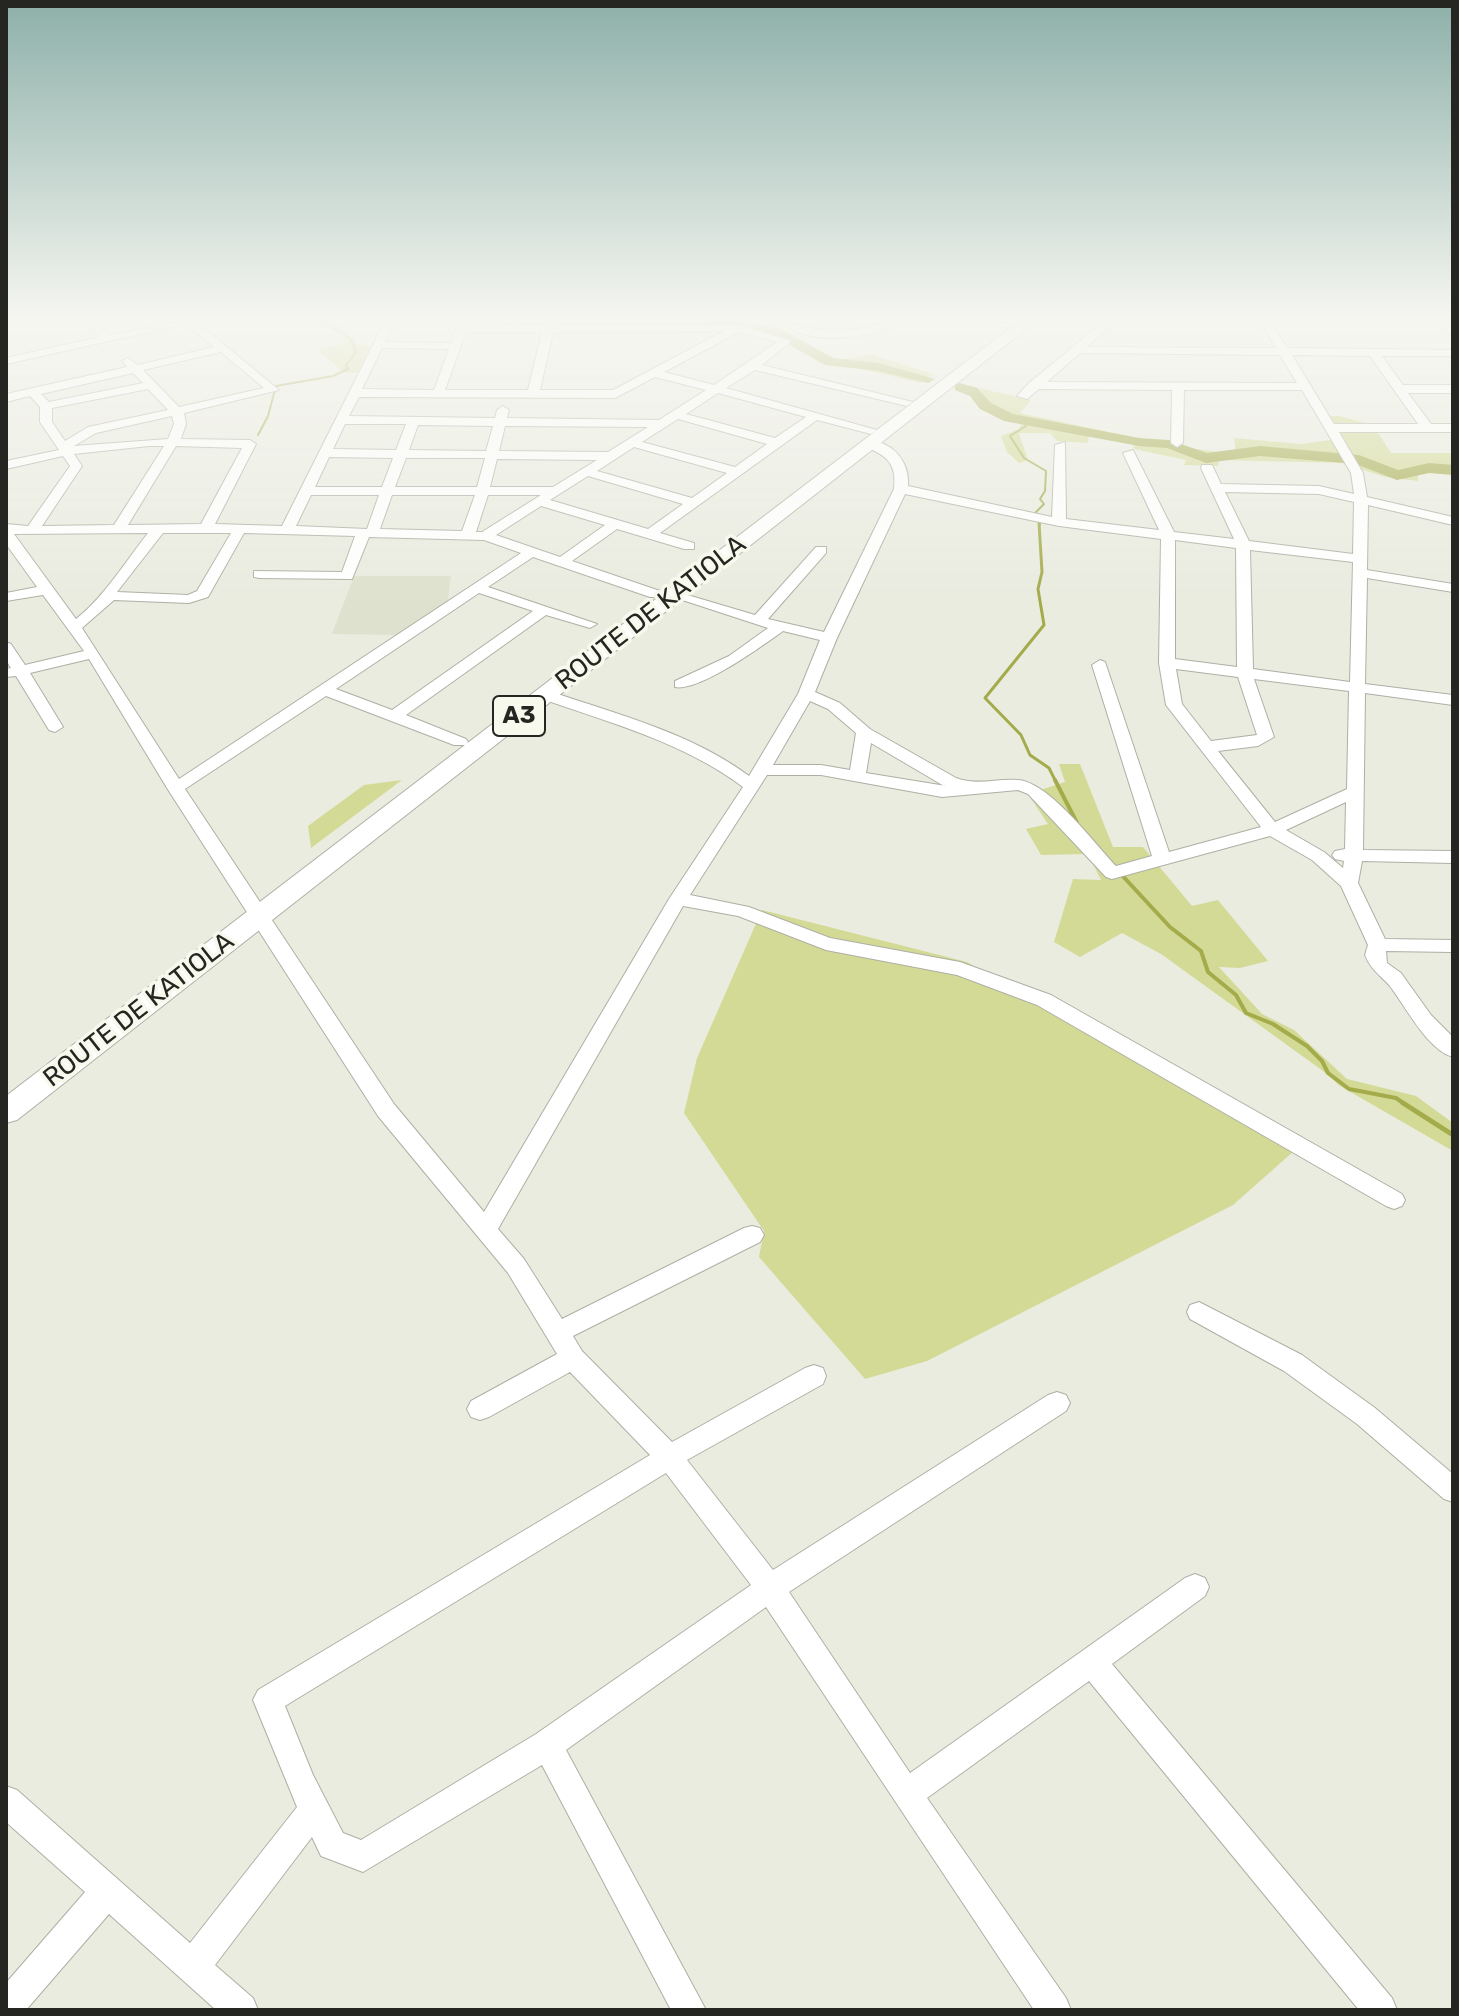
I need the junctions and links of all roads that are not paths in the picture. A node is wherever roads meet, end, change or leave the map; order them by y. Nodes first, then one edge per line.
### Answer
1 (46, 413) edge
2 (162, 413) edge
3 (176, 413) edge
4 (345, 413) edge
5 (502, 413) edge
6 (679, 413) edge
7 (808, 413) edge
8 (895, 413) edge
9 (903, 413) edge
10 (1178, 413) edge
11 (1322, 413) edge
12 (1417, 413) edge
13 (676, 415) junction
14 (816, 415) junction
15 (342, 420) junction
16 (413, 422) junction
17 (499, 423) junction
18 (662, 424) junction
19 (1331, 428) junction
20 (1427, 428) junction
21 (1453, 428) edge
22 (870, 437) junction
23 (173, 443) junction
24 (633, 443) junction
25 (778, 443) junction
26 (1177, 443) dead end
27 (1061, 445) dead end
28 (66, 449) junction
29 (324, 453) junction
30 (1129, 453) dead end
31 (402, 454) junction
32 (491, 455) junction
33 (610, 456) junction
34 (6, 465) edge
35 (1207, 468) dead end
36 (588, 472) junction
37 (737, 472) junction
38 (1216, 488) junction
39 (901, 489) junction
40 (386, 490) junction
41 (483, 490) junction
42 (307, 491) junction
43 (560, 491) junction
44 (1361, 499) junction
45 (542, 502) junction
46 (695, 503) junction
47 (1453, 521) edge
48 (1059, 522) junction
49 (615, 524) junction
50 (119, 528) junction
51 (159, 528) junction
52 (206, 528) junction
53 (33, 529) junction
54 (240, 529) junction
55 (287, 530) junction
56 (368, 532) junction
57 (7, 534) edge
58 (650, 534) junction
59 (1168, 534) junction
60 (468, 535) junction
61 (485, 536) junction
62 (1243, 544) junction
63 (689, 546) dead end
64 (821, 550) dead end
65 (530, 553) junction
66 (560, 563) junction
67 (1359, 566) junction
68 (259, 574) dead end
69 (477, 588) junction
70 (1453, 588) edge
71 (47, 590) junction
72 (665, 594) junction
73 (110, 596) junction
74 (6, 597) edge
75 (543, 610) junction
76 (758, 621) junction
77 (590, 624) dead end
78 (781, 626) junction
79 (75, 627) junction
80 (829, 638) junction
81 (6, 647) edge
82 (93, 653) junction
83 (1167, 663) junction
84 (1100, 665) dead end
85 (12, 673) edge
86 (1245, 674) junction
87 (681, 684) dead end
88 (1355, 689) junction
89 (325, 690) junction
90 (806, 694) junction
91 (546, 695) junction
92 (1453, 700) edge
93 (393, 717) junction
94 (55, 727) dead end
95 (864, 732) junction
96 (460, 742) junction
97 (1206, 747) junction
98 (757, 778) junction
99 (857, 778) junction
100 (176, 788) junction
101 (966, 788) junction
102 (1356, 791) junction
103 (1272, 830) junction
104 (1354, 855) junction
105 (1318, 856) junction
106 (1453, 857) edge
107 (1162, 859) junction
108 (1349, 883) junction
109 (678, 899) junction
110 (256, 909) junction
111 (1378, 945) junction
112 (1453, 946) edge
113 (1453, 1050) edge
114 (6, 1089) edge
115 (6, 1112) edge
116 (1394, 1200) dead end
117 (487, 1228) junction
118 (752, 1235) dead end
119 (1199, 1312) dead end
120 (556, 1333) junction
121 (573, 1358) junction
122 (814, 1376) dead end
123 (1057, 1403) dead end
124 (480, 1409) dead end
125 (669, 1457) junction
126 (1453, 1490) edge
127 (1195, 1587) dead end
128 (770, 1588) junction
129 (1091, 1661) junction
130 (547, 1745) junction
131 (906, 1794) junction
132 (6, 1801) edge
133 (315, 1809) junction
134 (107, 1891) junction
135 (193, 1966) junction
136 (6, 2008) edge
137 (241, 2010) edge
138 (689, 2010) edge
139 (1054, 2010) edge
140 (1380, 2010) edge

1 - 28 street
2 - 28 street
3 - 23 street
4 - 15 street
5 - 17 street
6 - 13 street
7 - 14 street
8 - 22 highway, ROUTE DE KATIOLA / A3
9 - 22 highway, ROUTE DE KATIOLA / A3
10 - 26 street
11 - 19 street
12 - 20 street
13 - 18 street
13 - 25 street
14 - 22 street
14 - 25 street
15 - 16 street
15 - 29 street
16 - 17 street
16 - 31 street
17 - 18 street
17 - 32 street
18 - 24 street
19 - 20 street
19 - 44 street
20 - 21 street
22 - 39 street
22 - 72 highway, ROUTE DE KATIOLA / A3
23 - 28 street
23 - 50 street
23 - 52 street
24 - 33 street
24 - 37 street
25 - 37 street
27 - 48 street
28 - 34 street
28 - 53 street
29 - 31 street
29 - 42 street
30 - 59 street
31 - 32 street
31 - 40 street
32 - 33 street
32 - 41 street
33 - 36 street
35 - 38 street
36 - 43 street
36 - 46 street
37 - 46 street
38 - 44 street
38 - 62 street
39 - 48 street
39 - 80 street
40 - 41 street
40 - 42 street
40 - 56 street
41 - 43 street
41 - 60 street
42 - 55 street
43 - 45 street
44 - 47 street
44 - 67 street
45 - 49 street
45 - 61 street
46 - 58 street
48 - 59 street
49 - 58 street
49 - 66 street
50 - 51 street
50 - 53 street
51 - 52 street
51 - 73 street
52 - 54 street
53 - 57 street
54 - 55 street
54 - 73 street
55 - 56 street
56 - 60 street
56 - 68 street
57 - 71 street
58 - 63 street
59 - 62 street
59 - 83 street
60 - 61 street
61 - 65 street
62 - 67 street
62 - 86 street
64 - 76 street
65 - 66 street
65 - 69 street
66 - 72 street
67 - 70 street
67 - 88 street
69 - 75 street
69 - 89 street
71 - 74 street
71 - 79 street
72 - 76 street
72 - 91 highway, ROUTE DE KATIOLA / A3
72 - 96 highway, ROUTE DE KATIOLA / A3
73 - 79 street
75 - 77 street
75 - 93 street
76 - 78 street
78 - 80 street
78 - 87 street
79 - 82 street
80 - 90 street
81 - 85 street
82 - 85 street
82 - 100 street
83 - 86 street
83 - 97 street
84 - 107 street
85 - 94 street
86 - 88 street
86 - 97 street
88 - 92 street
88 - 102 street
89 - 93 street
89 - 100 street
90 - 95 street
90 - 98 street
91 - 98 street
91 - 110 highway, ROUTE DE KATIOLA / A3
93 - 96 street
95 - 99 street
95 - 101 street
96 - 110 highway, ROUTE DE KATIOLA / A3
97 - 103 street
98 - 99 street
98 - 109 street
99 - 101 street
100 - 110 street
101 - 107 street
102 - 103 street
102 - 104 street
103 - 105 street
103 - 107 street
104 - 105 street
104 - 106 street
104 - 108 street
105 - 108 street
108 - 111 street
109 - 116 street
109 - 117 street
110 - 114 highway, ROUTE DE KATIOLA / A3
110 - 115 highway, ROUTE DE KATIOLA / A3
110 - 117 street
111 - 112 street
111 - 113 street
117 - 120 street
118 - 120 street
119 - 126 street
120 - 121 street
121 - 124 street
121 - 125 street
122 - 125 street
123 - 128 street
125 - 128 street
125 - 133 street
127 - 129 street
128 - 130 street
128 - 131 street
129 - 131 street
129 - 140 street
130 - 133 street
130 - 138 street
131 - 139 street
132 - 134 street
133 - 135 street
134 - 135 street
134 - 136 street
135 - 137 street

